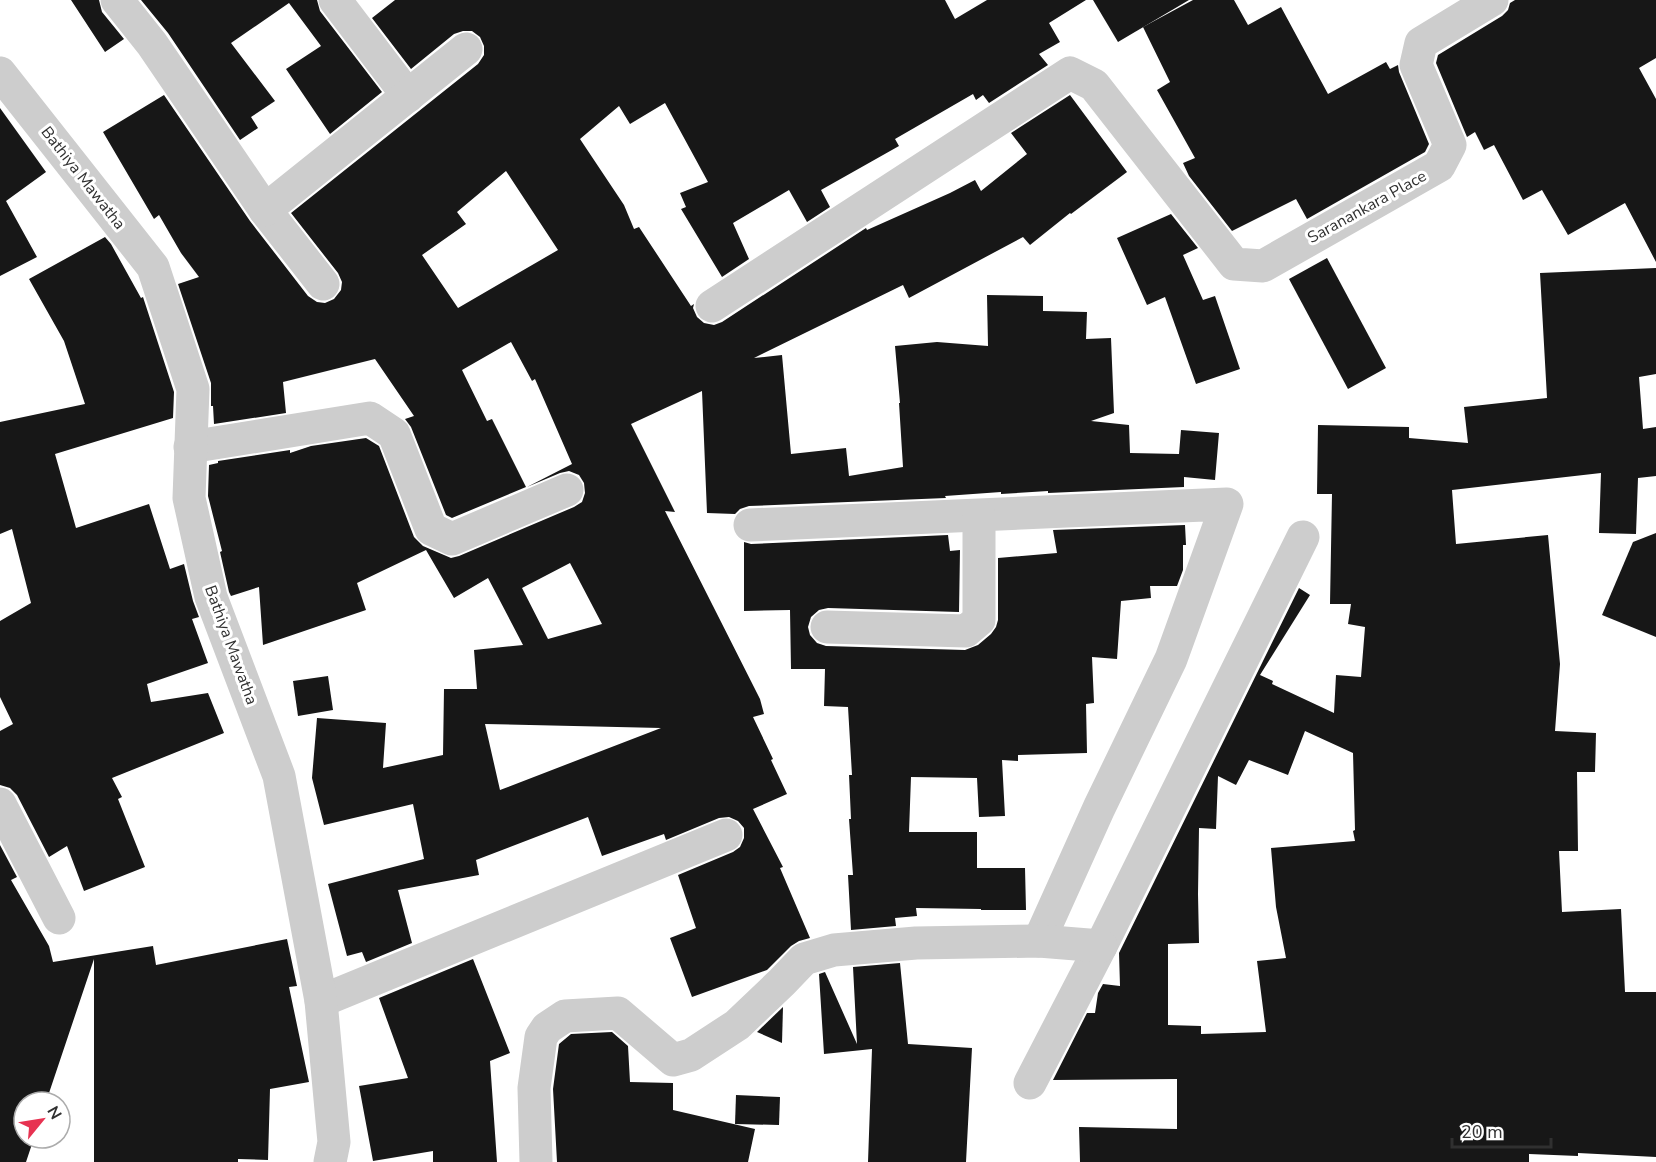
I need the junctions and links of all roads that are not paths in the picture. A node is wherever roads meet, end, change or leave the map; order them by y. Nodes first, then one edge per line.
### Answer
1 (117, 0) edge
2 (335, 0) edge
3 (1492, 0) edge
4 (466, 49) dead end
5 (0, 73) edge
6 (408, 96) junction
7 (265, 210) junction
8 (323, 284) dead end
9 (712, 306) dead end
10 (190, 447) junction
11 (567, 490) dead end
12 (979, 516) junction
13 (750, 525) dead end
14 (1303, 537) dead end
15 (826, 627) dead end
16 (0, 804) edge
17 (726, 835) dead end
18 (59, 918) dead end
19 (1039, 941) junction
20 (1101, 946) junction
21 (321, 1001) junction
22 (1030, 1083) dead end
23 (330, 1162) edge
24 (536, 1162) edge

1 - 7 street
2 - 6 street
3 - 9 street, Saranankara Place
4 - 6 street
5 - 10 street, Bathiya Mawatha
6 - 7 street
7 - 8 street
10 - 11 street
10 - 21 street, Bathiya Mawatha
12 - 13 street
12 - 15 street
12 - 19 street
14 - 20 street
16 - 18 street
17 - 21 street
19 - 20 street
19 - 24 street
20 - 22 street
21 - 23 street, Bathiya Mawatha

